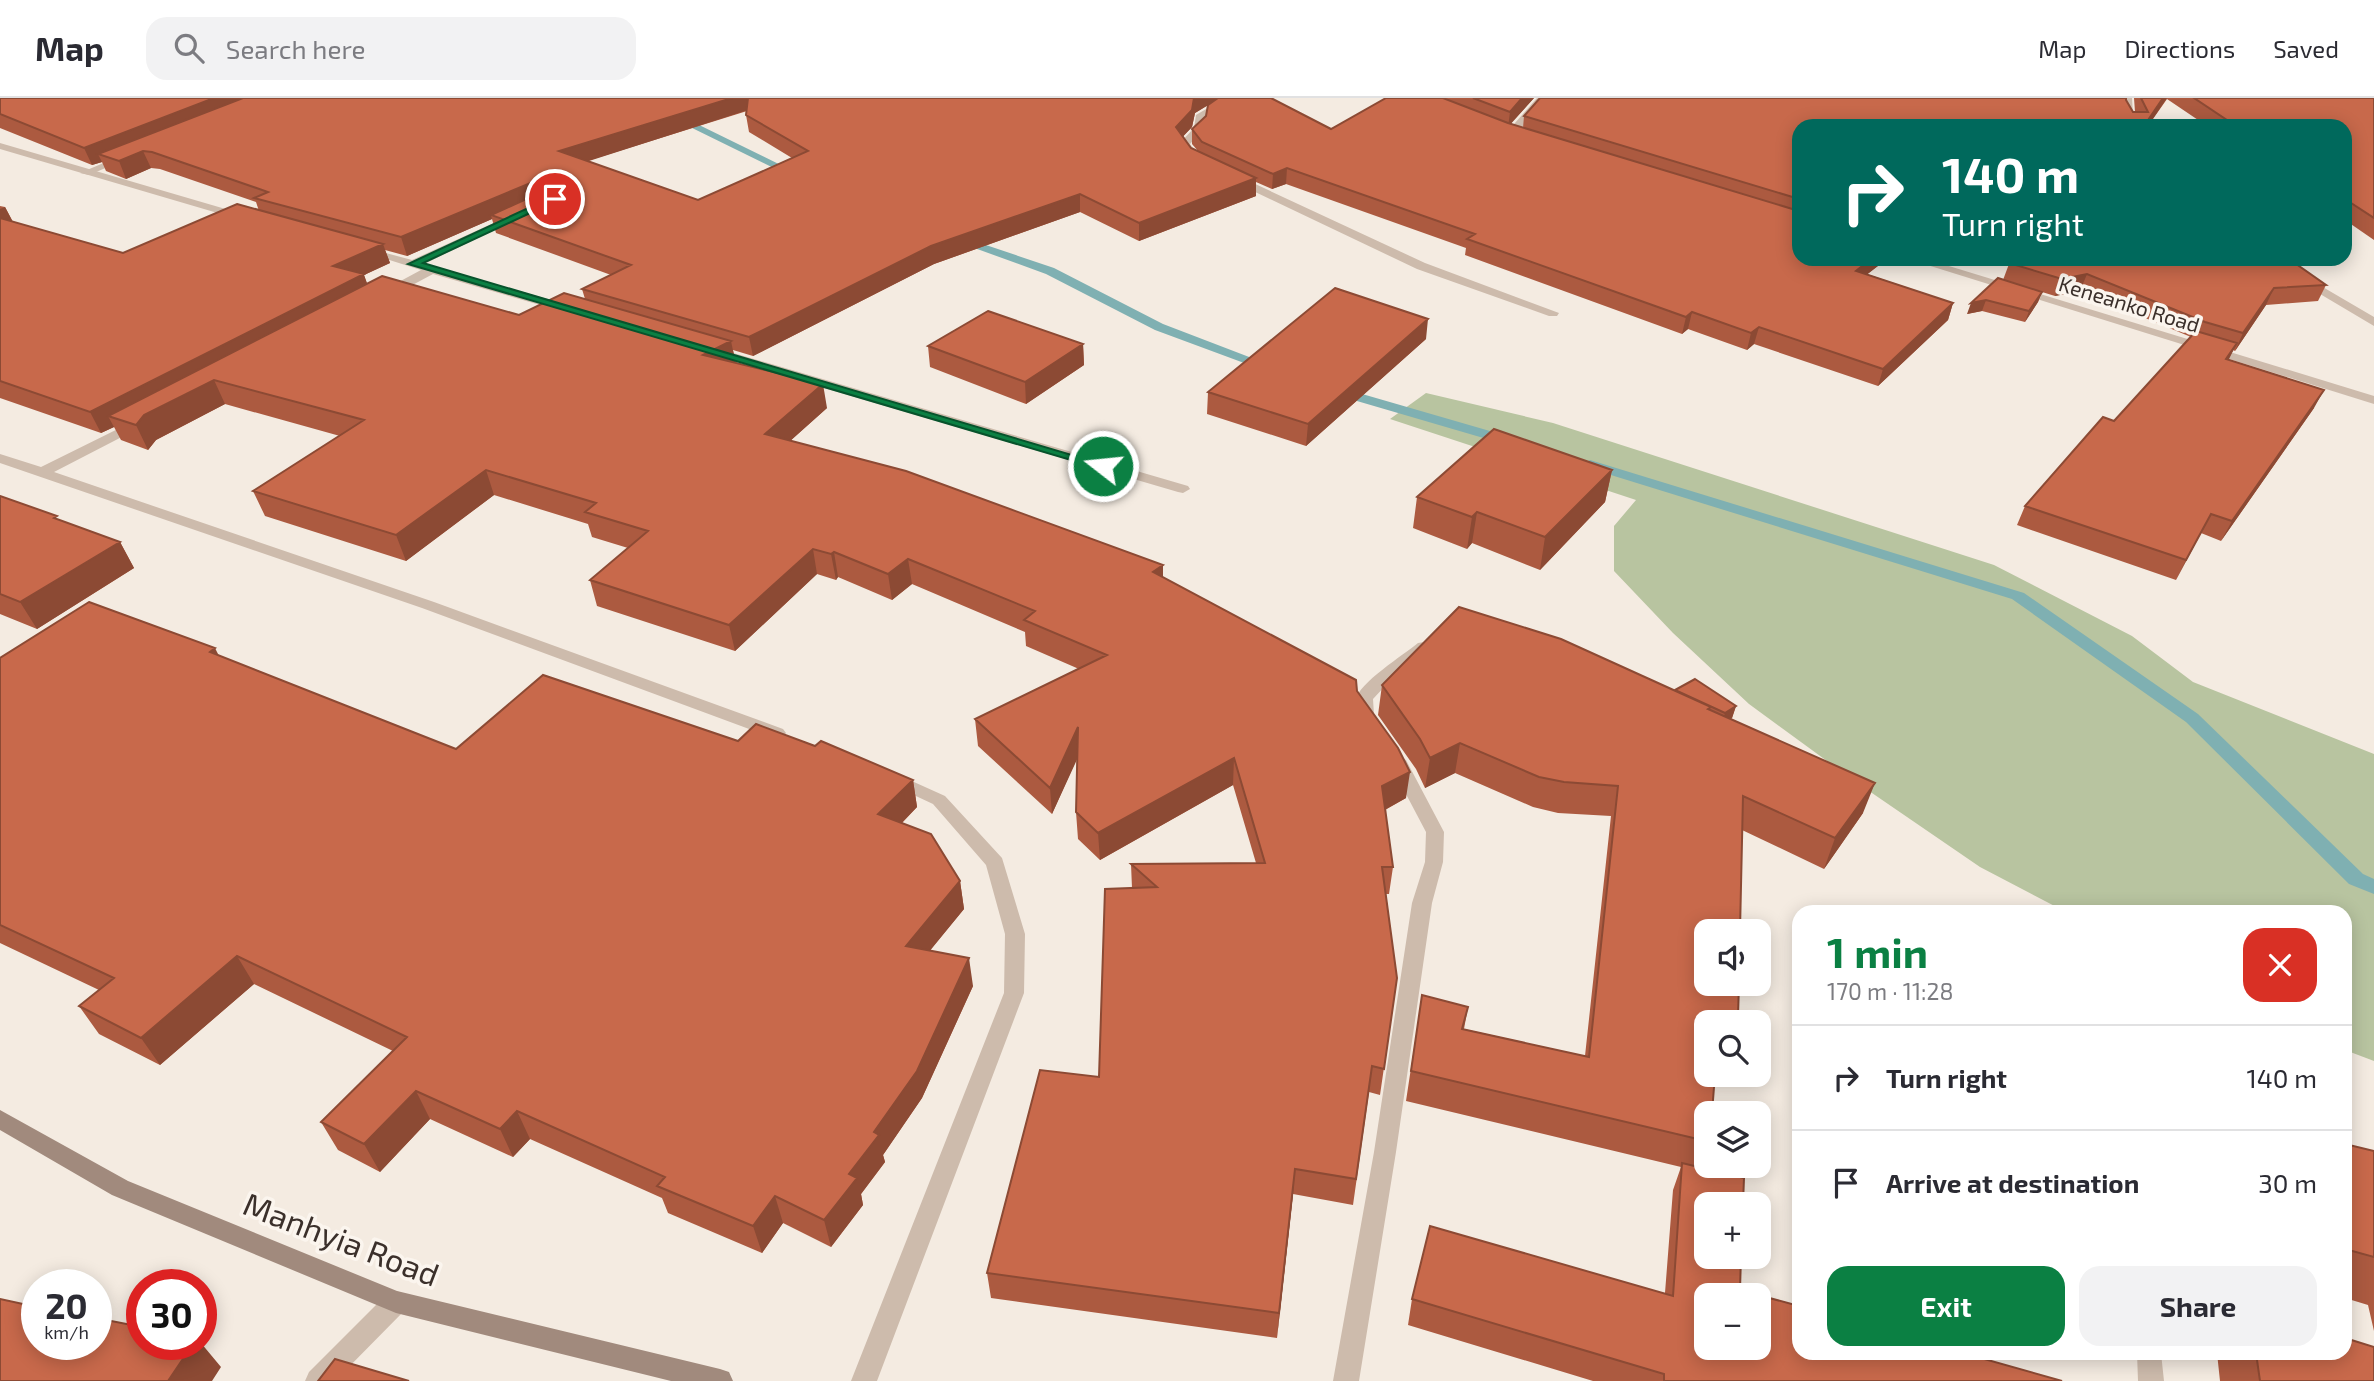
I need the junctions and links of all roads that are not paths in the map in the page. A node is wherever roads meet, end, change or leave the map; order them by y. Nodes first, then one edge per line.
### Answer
1 (1240, 98) edge
2 (1542, 98) edge
3 (2127, 98) edge
4 (2130, 119) edge
5 (1499, 129) edge
6 (1511, 134) junction
7 (1524, 138) edge
8 (0, 146) edge
9 (137, 153) edge
10 (85, 173) junction
11 (531, 209) edge
12 (256, 220) edge
13 (348, 246) edge
14 (413, 264) junction
15 (1937, 266) edge
16 (2279, 266) edge
17 (433, 270) junction
18 (372, 301) edge
19 (580, 313) edge
20 (1553, 313) dead end
21 (2374, 322) edge
22 (701, 348) edge
23 (2374, 400) edge
24 (153, 415) edge
25 (0, 458) edge
26 (43, 471) junction
27 (1183, 489) dead end
28 (1437, 636) edge
29 (800, 741) edge
30 (877, 771) edge
31 (0, 1119) edge
32 (396, 1302) junction
33 (2150, 1360) edge
34 (318, 1381) edge
35 (720, 1381) edge
36 (864, 1381) edge
37 (1346, 1381) edge
38 (2151, 1381) edge

1 - 20 street
2 - 6 street
3 - 4 street
5 - 6 street
6 - 7 street
8 - 10 street
9 - 10 street
10 - 12 street
11 - 14 street
13 - 14 street
14 - 17 street
15 - 23 street, Keneanko Road
16 - 21 street
17 - 18 street
17 - 19 street
22 - 27 street
24 - 26 street
25 - 26 street
26 - 29 street
28 - 37 street
30 - 36 street
31 - 32 main road, Manhyia Road
32 - 34 street
32 - 35 main road, Manhyia Road
33 - 38 street

